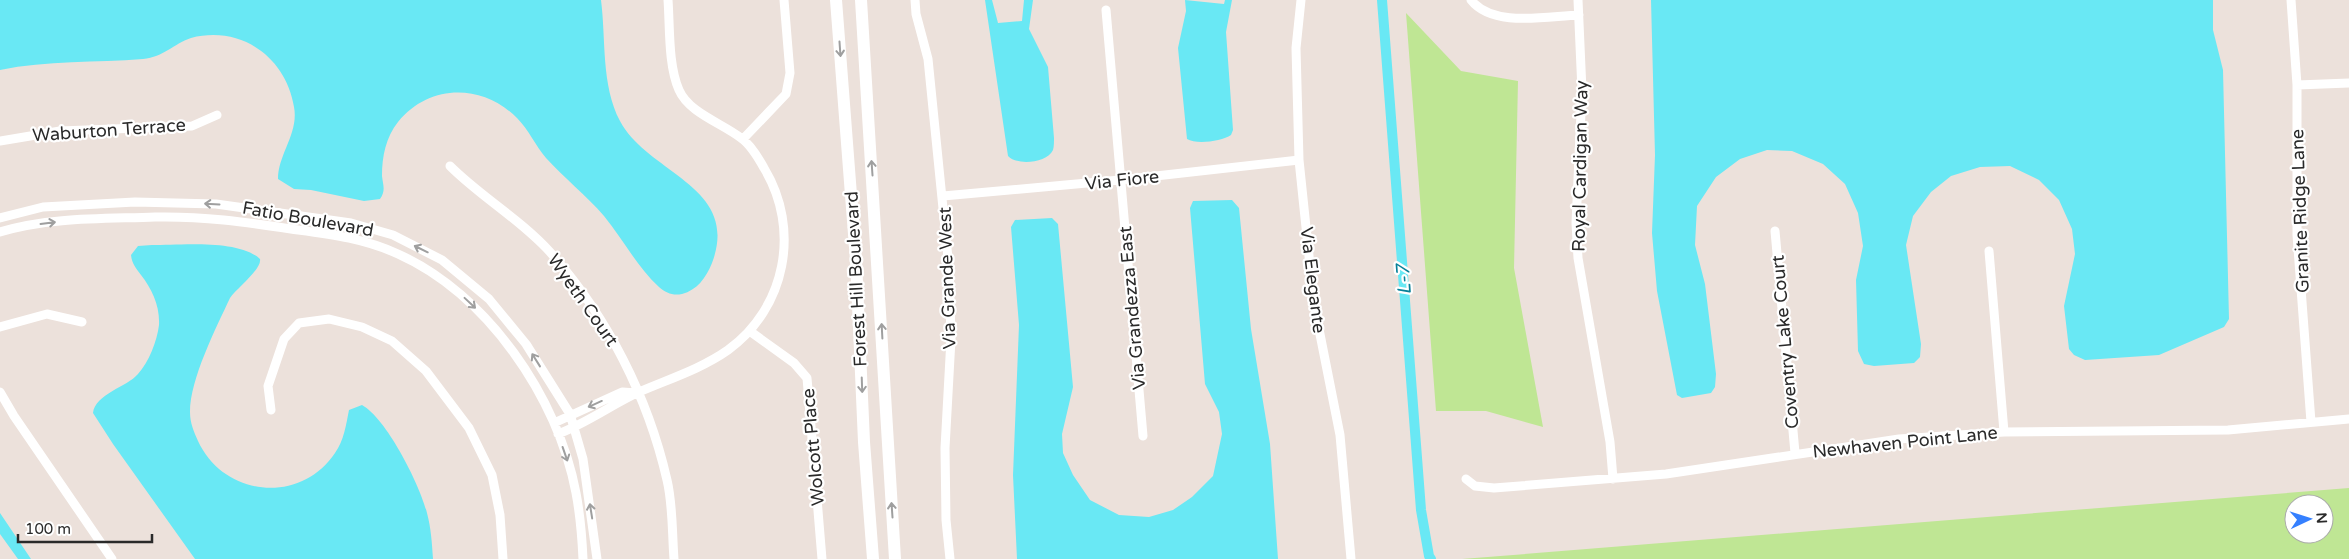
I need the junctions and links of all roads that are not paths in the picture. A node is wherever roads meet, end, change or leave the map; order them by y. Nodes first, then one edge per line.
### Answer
1 (668, 0) edge
2 (784, 0) edge
3 (836, 0) edge
4 (861, 0) edge
5 (915, 0) edge
6 (1302, 0) edge
7 (1471, 0) edge
8 (1578, 0) edge
9 (2291, 0) edge
10 (1106, 10) dead end
11 (1579, 15) junction
12 (2349, 83) edge
13 (2297, 85) junction
14 (217, 115) dead end
15 (743, 139) junction
16 (0, 141) edge
17 (1299, 160) junction
18 (450, 166) dead end
19 (1120, 180) junction
20 (943, 196) junction
21 (0, 218) edge
22 (1775, 231) dead end
23 (0, 232) edge
24 (1989, 251) dead end
25 (82, 322) dead end
26 (0, 326) edge
27 (751, 332) junction
28 (0, 392) edge
29 (638, 393) junction
30 (271, 410) dead end
31 (570, 414) junction
32 (2349, 419) edge
33 (554, 422) junction
34 (2311, 422) junction
35 (574, 428) junction
36 (2004, 432) junction
37 (558, 434) junction
38 (1143, 436) dead end
39 (1795, 453) junction
40 (1466, 479) dead end
41 (1613, 479) junction
42 (112, 559) edge
43 (503, 559) edge
44 (583, 559) edge
45 (597, 559) edge
46 (674, 559) edge
47 (822, 559) edge
48 (873, 559) edge
49 (896, 559) edge
50 (950, 559) edge
51 (1351, 559) edge

1 - 15 street
2 - 15 street
3 -> 48 main road, Forest Hill Boulevard
49 -> 4 main road, Forest Hill Boulevard
5 - 20 street, Via Grande West
6 - 17 street, Via Elegante
7 - 11 street
8 - 11 street, Royal Cardigan Way
9 - 13 street, Granite Ridge Lane
10 - 19 street, Via Grandezza East
11 - 41 street, Royal Cardigan Way
12 - 13 street
13 - 34 street, Granite Ridge Lane
14 - 16 street, Waburton Terrace
15 - 27 street
17 - 19 street, Via Fiore
17 - 51 street, Via Elegante
18 - 29 street, Wyeth Court
19 - 20 street, Via Fiore
19 - 38 street, Via Grandezza East
20 - 50 street, Via Grande West
31 -> 21 street, Fatio Boulevard
22 - 39 street, Coventry Lake Court
23 -> 33 street, Fatio Boulevard
24 - 36 street
25 - 26 street
27 - 29 street
27 - 47 street, Wolcott Place
28 - 42 street
29 -> 31 street
29 - 35 street
29 - 46 street, Wyeth Court
30 - 43 street
31 - 33 street
31 - 35 street, Fatio Boulevard
32 - 34 street, Newhaven Point Lane
33 - 37 street, Fatio Boulevard
34 - 36 street, Newhaven Point Lane
35 - 37 street
45 -> 35 street, Fatio Boulevard
36 - 39 street, Newhaven Point Lane
37 -> 44 street, Fatio Boulevard
39 - 41 street, Newhaven Point Lane
40 - 41 street, Newhaven Point Lane

